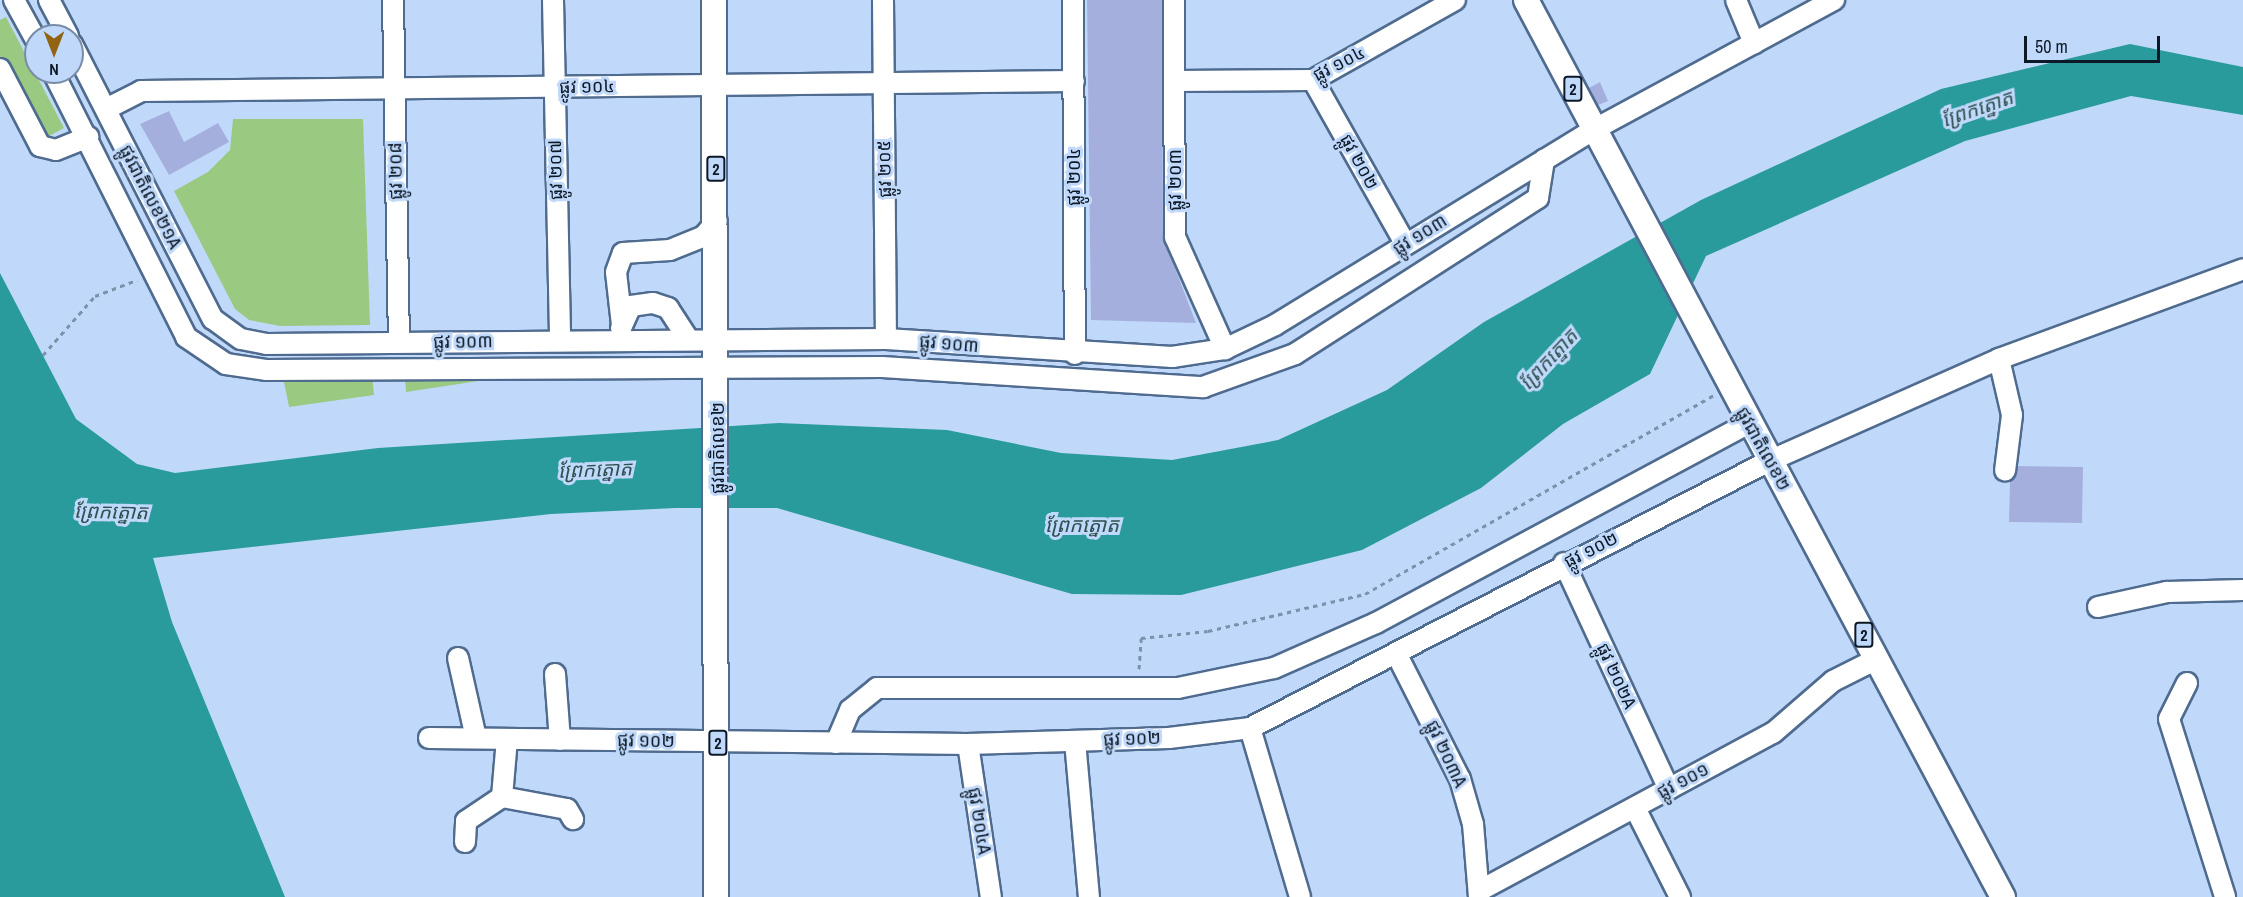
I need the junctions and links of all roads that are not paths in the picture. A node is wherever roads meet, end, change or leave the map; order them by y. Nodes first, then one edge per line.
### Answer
1 (49, 0) edge
2 (393, 0) edge
3 (553, 0) edge
4 (714, 0) edge
5 (883, 0) edge
6 (1073, 0) edge
7 (1174, 0) edge
8 (1455, 0) edge
9 (1526, 0) edge
10 (1736, 0) edge
11 (1834, 0) edge
12 (10, 5) edge
13 (24, 24) edge
14 (62, 24) edge
15 (1754, 43) junction
16 (84, 68) edge
17 (0, 69) edge
18 (1313, 80) junction
19 (1074, 81) junction
20 (1175, 81) junction
21 (884, 83) junction
22 (59, 84) edge
23 (715, 86) junction
24 (555, 88) junction
25 (395, 90) junction
26 (105, 110) junction
27 (1594, 129) junction
28 (88, 137) junction
29 (1544, 159) junction
30 (717, 221) junction
31 (1405, 243) junction
32 (2243, 269) edge
33 (620, 332) junction
34 (718, 338) junction
35 (242, 339) joint
36 (688, 339) junction
37 (886, 339) junction
38 (560, 340) junction
39 (399, 342) junction
40 (1225, 349) junction
41 (1075, 354) junction
42 (1999, 359) junction
43 (719, 372) junction
44 (1749, 423) junction
45 (1769, 461) junction
46 (2005, 471) dead end
47 (1564, 563) junction
48 (2243, 590) edge
49 (2098, 607) dead end
50 (1396, 653) junction
51 (458, 658) dead end
52 (1877, 659) junction
53 (555, 674) dead end
54 (2187, 683) dead end
55 (1250, 728) junction
56 (429, 738) dead end
57 (476, 738) junction
58 (507, 739) junction
59 (560, 740) junction
60 (1075, 741) junction
61 (718, 742) junction
62 (836, 743) junction
63 (968, 744) junction
64 (1669, 789) junction
65 (502, 797) junction
66 (1635, 808) junction
67 (573, 819) dead end
68 (465, 842) dead end
69 (1479, 894) edge
70 (716, 897) edge
71 (991, 897) edge
72 (1089, 897) edge
73 (1300, 897) edge
74 (1680, 897) edge
75 (2003, 897) edge
76 (2225, 897) edge

1 - 14 street
2 - 25 street, ផ្លូវ ២០៨
3 - 24 street, ផ្លូវ ២០៧
4 - 23 main road, ផ្លូវជាតិលេខ២ / 2
5 - 21 street, ផ្លូវ ២០៥
6 - 19 street, ផ្លូវ ២០៤
7 - 20 street, ផ្លូវ ២០៣
8 - 18 street, ផ្លូវ ១០៤
9 - 27 main road, ផ្លូវជាតិលេខ២ / 2
10 - 15 street
11 - 15 street, ផ្លូវ ១០៣
12 - 13 street
15 - 27 street, ផ្លូវ ១០៣
16 - 26 street, ផ្លូវជាតិលេខ២១A
17 - 28 street
18 - 20 street, ផ្លូវ ១០៤
18 - 31 street, ផ្លូវ ២០២
19 - 21 street, ផ្លូវ ១០៤
19 - 41 street, ផ្លូវ ២០៤
20 - 40 street, ផ្លូវ ២០៣
21 - 23 street, ផ្លូវ ១០៤
21 - 37 street, ផ្លូវ ២០៥
22 - 28 street
23 - 24 street, ផ្លូវ ១០៤
23 - 30 main road, ផ្លូវជាតិលេខ២ / 2
24 - 25 street, ផ្លូវ ១០៤
24 - 38 street, ផ្លូវ ២០៧
25 - 26 street, ផ្លូវ ១០៤
25 - 39 street, ផ្លូវ ២០៨
26 - 35 street, ផ្លូវជាតិលេខ២១A
27 - 29 street, ផ្លូវ ១០៣
27 - 44 main road, ផ្លូវជាតិលេខ២ / 2
28 - 43 street
29 - 31 street, ផ្លូវ ១០៣
29 - 43 street
30 - 33 street
30 - 34 main road, ផ្លូវជាតិលេខ២ / 2
31 - 40 street, ផ្លូវ ១០៣
32 - 42 street, ផ្លូវ ១០២
33 - 36 street, ផ្លូវ ១០៣
33 - 36 street
33 - 38 street, ផ្លូវ ១០៣
34 - 36 street, ផ្លូវ ១០៣
34 - 37 street, ផ្លូវ ១០៣
34 - 43 main road, ផ្លូវជាតិលេខ២ / 2
35 - 39 street, ផ្លូវ ១០៣
37 - 41 street, ផ្លូវ ១០៣
38 - 39 street, ផ្លូវ ១០៣
40 - 41 street, ផ្លូវ ១០៣
42 - 45 street, ផ្លូវ ១០២
42 - 46 street
43 - 61 main road, ផ្លូវជាតិលេខ២ / 2
44 - 45 main road, ផ្លូវជាតិលេខ២ / 2
44 - 62 street
45 - 47 street, ផ្លូវ ១០២
45 - 52 main road, ផ្លូវជាតិលេខ២ / 2
47 - 50 street, ផ្លូវ ១០២
47 - 64 street, ផ្លូវ ២០២A
48 - 49 street
50 - 55 street, ផ្លូវ ១០២
50 - 69 street, ផ្លូវ ២០៣A
51 - 57 street
52 - 64 street, ផ្លូវ ១០១
52 - 75 main road, ផ្លូវជាតិលេខ២ / 2
53 - 59 street
54 - 76 street
55 - 60 street, ផ្លូវ ១០២
55 - 73 street
56 - 57 street, ផ្លូវ ១០២
57 - 58 street, ផ្លូវ ១០២
58 - 59 street, ផ្លូវ ១០២
58 - 65 street
59 - 61 street, ផ្លូវ ១០២
60 - 63 street, ផ្លូវ ១០២
60 - 72 street
61 - 62 street, ផ្លូវ ១០២
61 - 70 main road, ផ្លូវជាតិលេខ២ / 2
62 - 63 street, ផ្លូវ ១០២
63 - 71 street, ផ្លូវ ២០៤A
64 - 66 street, ផ្លូវ ១០១
65 - 67 street
65 - 68 street
66 - 69 street, ផ្លូវ ១០១
66 - 74 street

